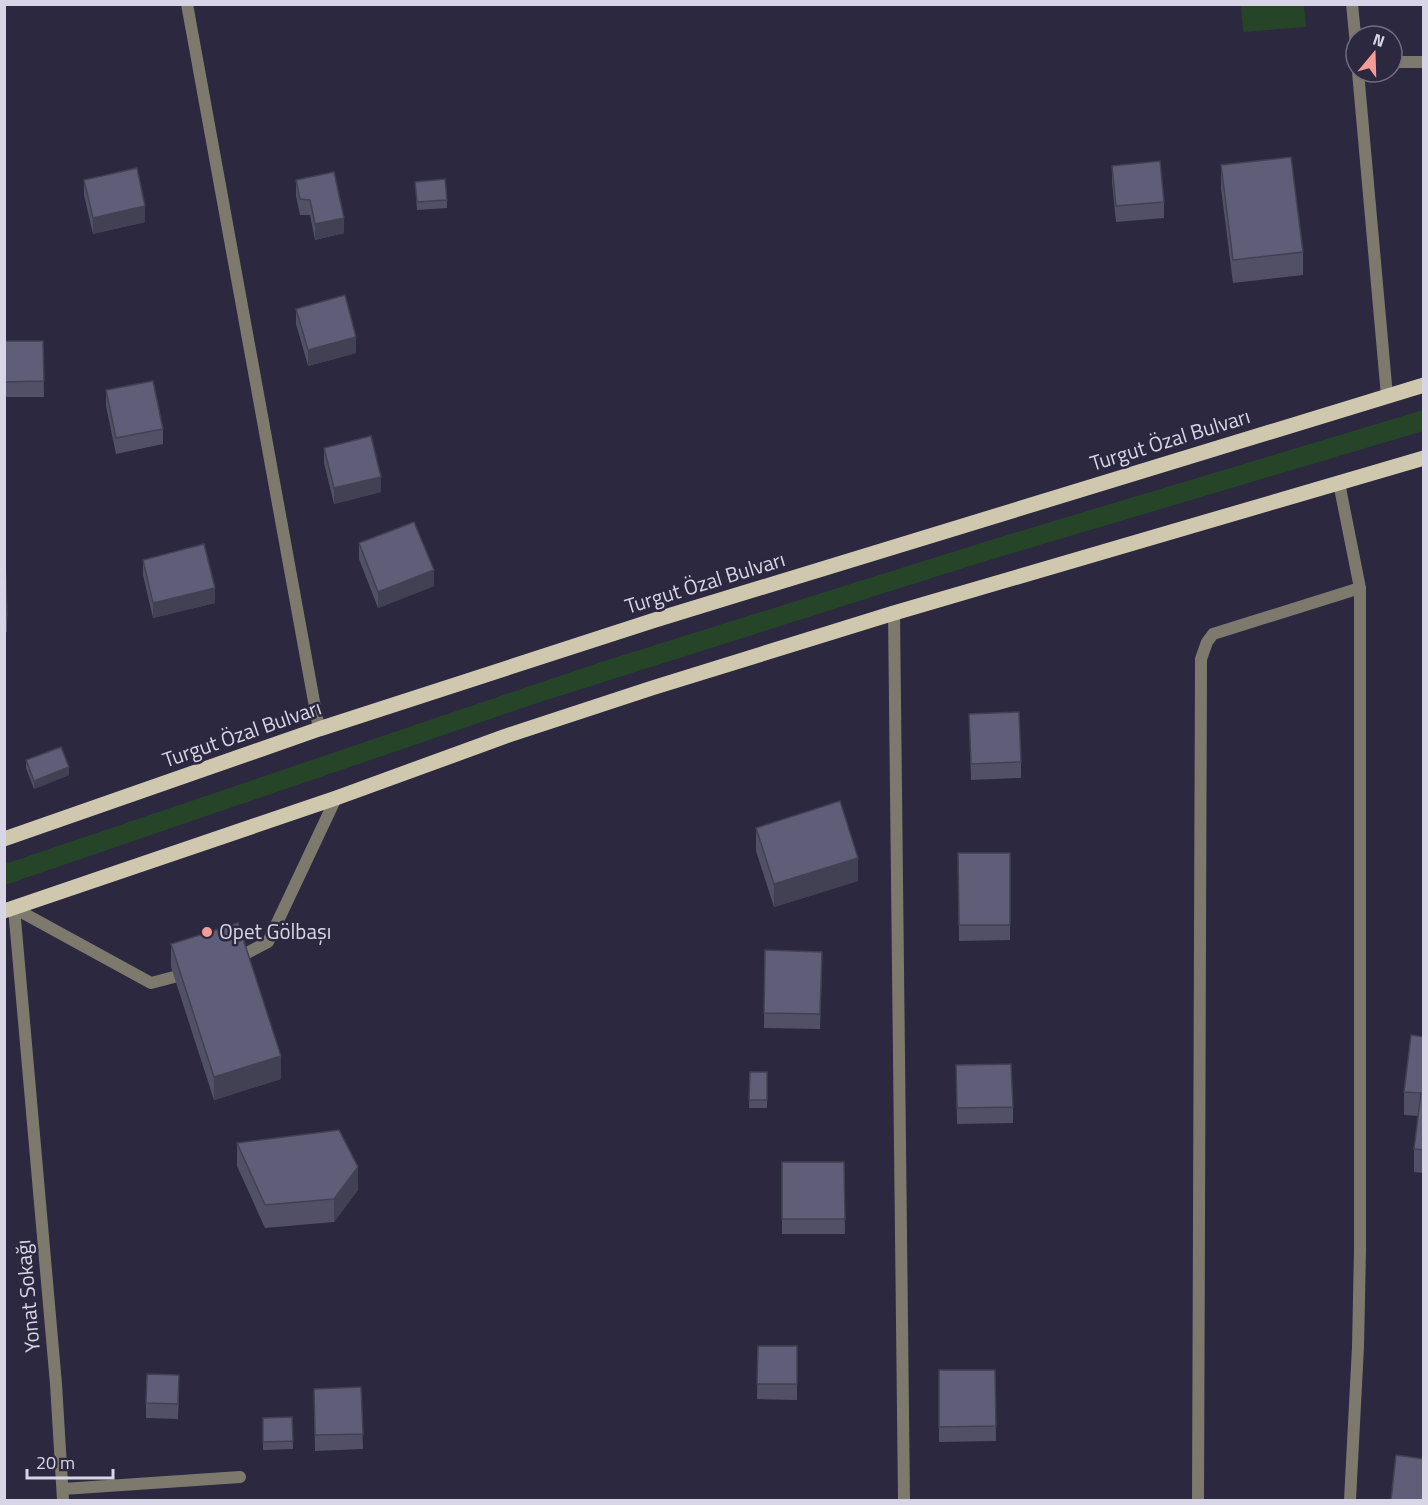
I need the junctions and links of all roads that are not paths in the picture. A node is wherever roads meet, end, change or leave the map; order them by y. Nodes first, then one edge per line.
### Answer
1 (187, 4) edge
2 (1352, 4) edge
3 (1354, 24) edge
4 (1404, 62) edge
5 (1424, 62) edge
6 (1359, 84) edge
7 (1424, 385) edge
8 (1387, 396) junction
9 (1424, 458) edge
10 (1339, 483) junction
11 (1360, 588) junction
12 (894, 613) junction
13 (319, 729) junction
14 (336, 798) junction
15 (4, 839) edge
16 (9, 910) edge
17 (241, 956) edge
18 (174, 977) edge
19 (240, 1478) dead end
20 (63, 1495) edge
21 (904, 1500) edge
22 (1198, 1500) edge
23 (1350, 1500) edge

1 - 13 street
2 - 3 street
4 - 5 street
6 - 8 street
7 - 8 main road, Turgut Özal Bulvarı
8 - 13 main road, Turgut Özal Bulvarı
9 - 10 main road
10 - 11 street
10 - 12 main road
11 - 22 street
11 - 23 street
12 - 14 main road
12 - 21 street
13 - 15 main road, Turgut Özal Bulvarı
14 - 16 main road
14 - 17 street
16 - 18 street
16 - 20 street, Yonat Sokağı
19 - 20 street

